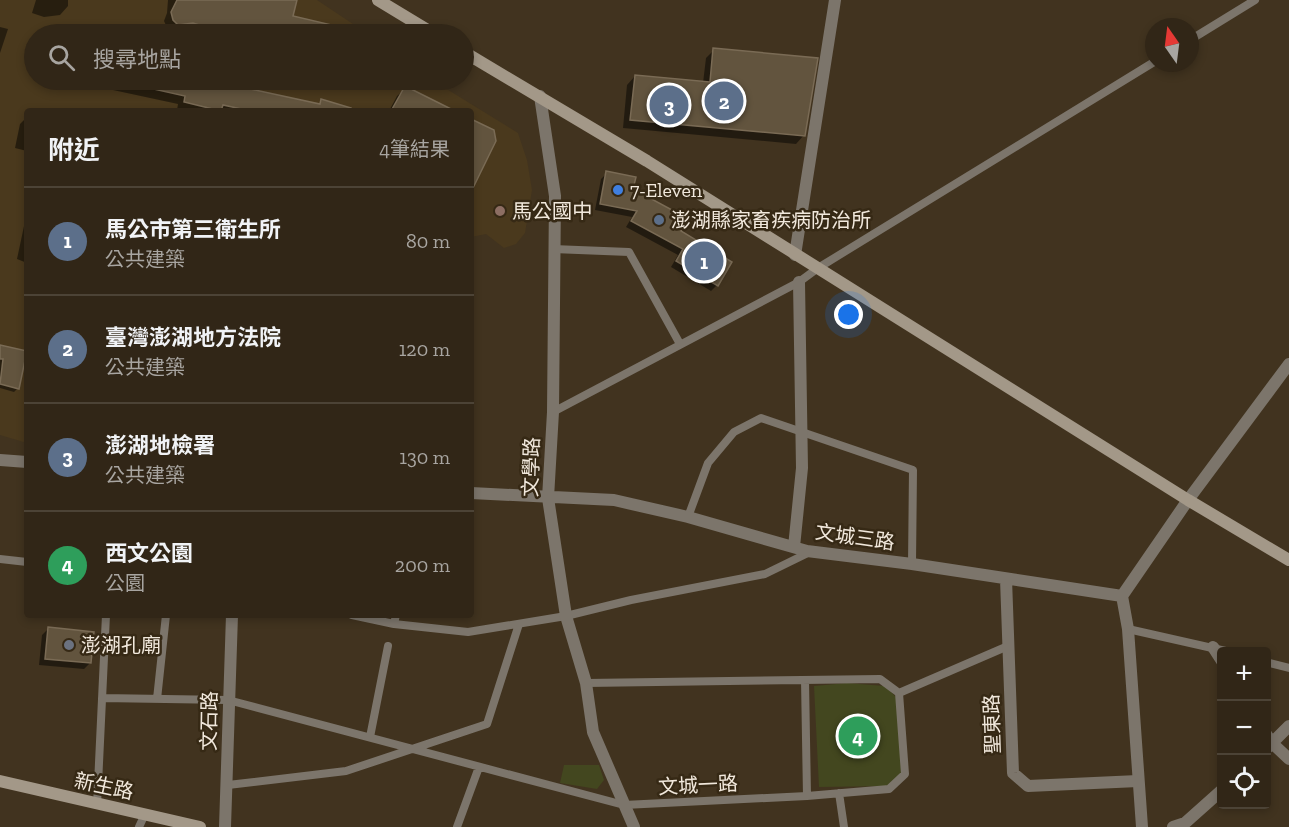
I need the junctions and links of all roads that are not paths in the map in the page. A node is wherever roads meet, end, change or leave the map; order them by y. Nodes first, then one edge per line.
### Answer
1 (378, 0) edge
2 (835, 0) edge
3 (1255, 0) edge
4 (392, 5) edge
5 (420, 24) edge
6 (1199, 34) edge
7 (474, 58) edge
8 (1145, 68) edge
9 (540, 96) junction
10 (553, 249) junction
11 (795, 255) junction
12 (818, 268) junction
13 (799, 282) junction
14 (680, 344) junction
15 (1289, 364) edge
16 (553, 412) junction
17 (803, 432) junction
18 (0, 460) edge
19 (24, 462) edge
20 (474, 493) edge
21 (548, 498) junction
22 (1188, 500) junction
23 (688, 517) junction
24 (794, 547) junction
25 (811, 551) junction
26 (0, 559) edge
27 (1289, 560) edge
28 (24, 562) edge
29 (912, 564) junction
30 (1006, 579) junction
31 (1122, 596) junction
32 (566, 616) junction
33 (106, 618) edge
34 (166, 618) edge
35 (232, 618) edge
36 (366, 618) edge
37 (395, 618) edge
38 (394, 624) junction
39 (519, 624) junction
40 (1128, 628) junction
41 (388, 646) dead end
42 (1008, 646) junction
43 (1213, 646) junction
44 (1217, 647) edge
45 (1217, 654) edge
46 (1271, 663) edge
47 (1289, 668) edge
48 (806, 680) junction
49 (586, 683) junction
50 (899, 693) junction
51 (102, 698) junction
52 (157, 699) junction
53 (228, 700) junction
54 (1289, 726) edge
55 (370, 737) junction
56 (1271, 740) edge
57 (1271, 744) edge
58 (413, 748) junction
59 (1289, 759) edge
60 (479, 767) junction
61 (0, 781) edge
62 (1138, 781) junction
63 (228, 785) junction
64 (839, 793) junction
65 (1217, 794) edge
66 (807, 796) junction
67 (97, 805) junction
68 (624, 805) junction
69 (145, 814) junction
70 (1183, 826) edge
71 (139, 827) edge
72 (200, 827) edge
73 (225, 827) edge
74 (457, 827) edge
75 (634, 827) edge
76 (844, 827) edge
77 (1142, 827) edge

1 - 4 main road
2 - 11 street
3 - 6 lane
4 - 5 main road
7 - 9 main road
8 - 12 lane
9 - 10 street, 文學路
9 - 11 main road
10 - 14 lane
10 - 16 street, 文學路
11 - 12 main road
12 - 13 lane
12 - 22 main road
13 - 14 lane
13 - 17 street
14 - 16 lane
15 - 22 street
16 - 21 street, 文學路
17 - 23 lane
17 - 24 street
17 - 29 lane
18 - 19 street
20 - 21 street, 文城三路
21 - 23 street, 文城三路
21 - 32 street, 文學路
22 - 27 main road
22 - 31 street
23 - 24 street, 文城三路
24 - 25 street, 文城三路
25 - 29 street, 文城三路
25 - 32 lane
26 - 28 lane
29 - 30 street, 文城三路
30 - 31 street, 文城三路
30 - 42 street, 聖東路
31 - 40 street
32 - 39 lane
32 - 49 street, 文學路
33 - 51 lane
34 - 52 lane
35 - 53 street, 文石路
36 - 38 lane
37 - 38 lane
38 - 39 lane
39 - 58 lane
40 - 43 lane
40 - 62 street
41 - 55 lane
42 - 50 lane
42 - 62 street, 聖東路
43 - 44 lane
43 - 45 street
46 - 47 lane
48 - 49 lane
48 - 50 lane
48 - 66 lane
49 - 68 street, 文學路
50 - 64 lane, 文城一路
51 - 52 lane, 文城一路
51 - 67 lane
52 - 53 lane, 文城一路
53 - 55 lane, 文城一路
53 - 63 street, 文石路
54 - 56 street
55 - 58 lane, 文城一路
57 - 59 street
58 - 60 lane, 文城一路
58 - 63 lane
60 - 68 lane, 文城一路
60 - 74 lane
61 - 67 main road, 新生路
62 - 77 street
63 - 73 street, 文石路
64 - 66 lane, 文城一路
64 - 76 lane
65 - 70 street
66 - 68 lane, 文城一路
67 - 69 main road, 新生路
68 - 75 street, 文學路
69 - 71 lane
69 - 72 main road, 新生路

